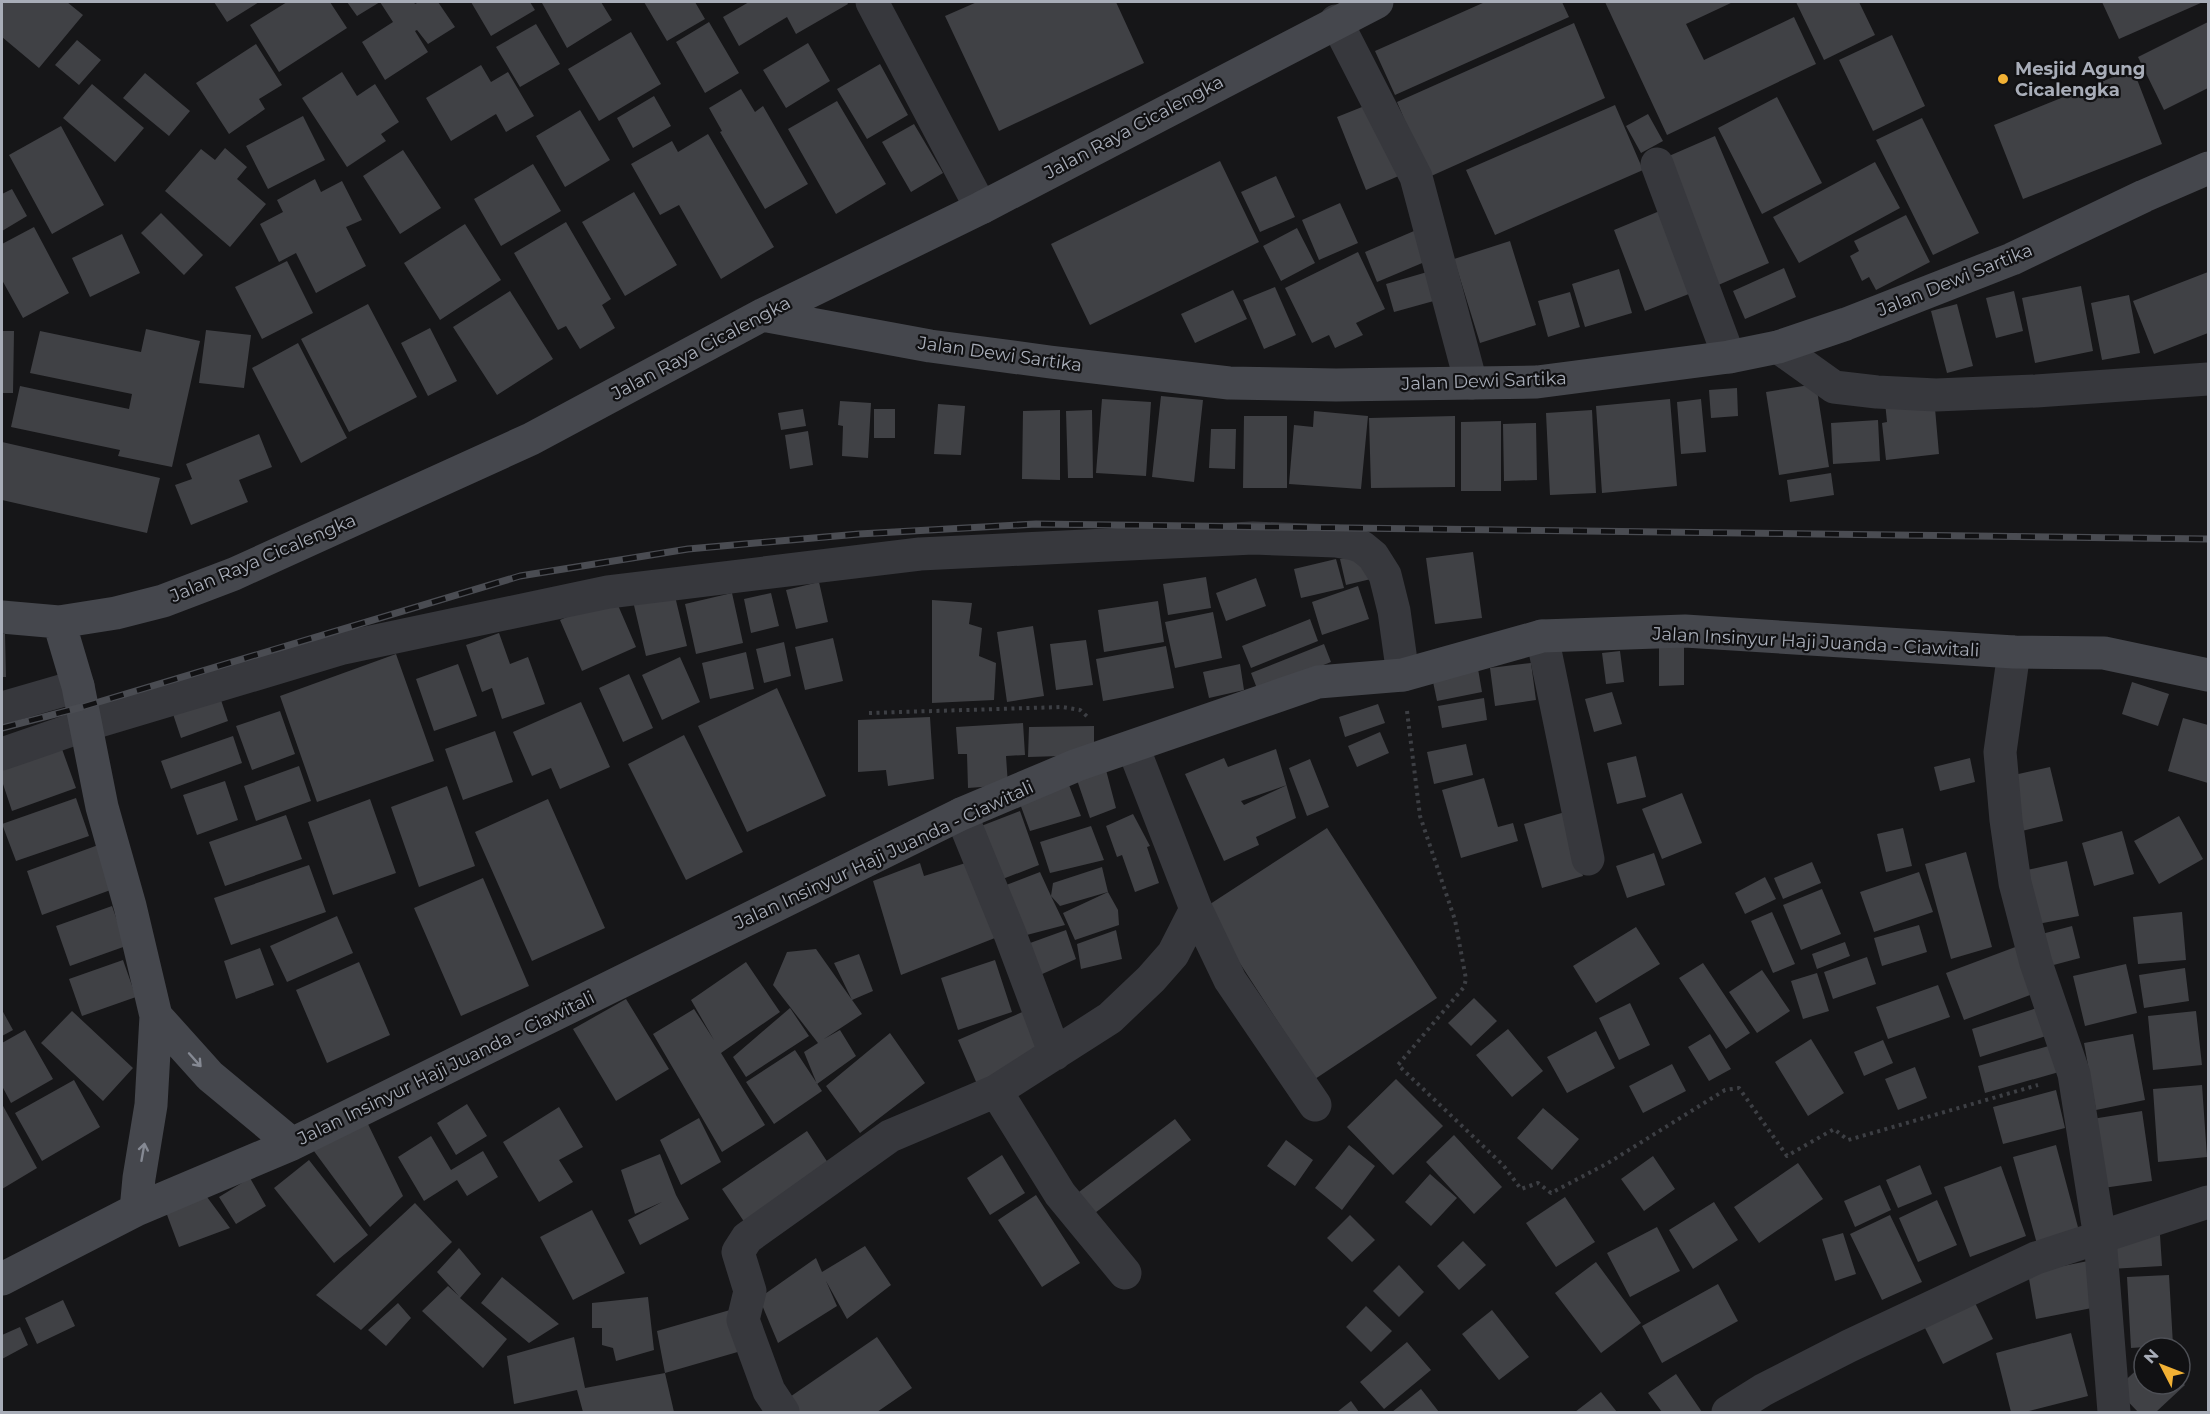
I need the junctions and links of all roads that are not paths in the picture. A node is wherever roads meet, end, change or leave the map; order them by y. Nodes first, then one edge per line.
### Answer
1 (872, 2) edge
2 (1377, 2) edge
3 (1336, 21) junction
4 (1656, 164) dead end
5 (2208, 168) edge
6 (981, 208) junction
7 (762, 315) junction
8 (1778, 347) junction
9 (1729, 357) junction
10 (2208, 379) edge
11 (1471, 382) junction
12 (2, 617) edge
13 (59, 622) junction
14 (1542, 636) junction
15 (2014, 652) junction
16 (1403, 675) junction
17 (2208, 675) edge
18 (78, 686) junction
19 (2, 708) edge
20 (86, 725) junction
21 (1133, 747) junction
22 (2, 754) edge
23 (961, 814) junction
24 (1588, 859) dead end
25 (1196, 909) junction
26 (156, 1016) junction
27 (1055, 1054) junction
28 (996, 1091) junction
29 (1315, 1105) dead end
30 (292, 1144) junction
31 (2208, 1202) edge
32 (136, 1210) junction
33 (2100, 1238) junction
34 (1125, 1273) dead end
35 (2, 1279) edge
36 (783, 1413) edge
37 (1728, 1413) edge
38 (2114, 1413) edge

1 - 6 street
2 - 3 street, Jalan Raya Cicalengka
3 - 6 street, Jalan Raya Cicalengka
3 - 11 street
4 - 9 street
5 - 8 street, Jalan Dewi Sartika
6 - 7 street, Jalan Raya Cicalengka
7 - 11 street, Jalan Dewi Sartika
7 - 13 street, Jalan Raya Cicalengka
8 - 9 street, Jalan Dewi Sartika
8 - 10 street
9 - 11 street, Jalan Dewi Sartika
12 - 13 street, Jalan Raya Cicalengka
13 - 18 street
14 - 15 street, Jalan Insinyur Haji Juanda - Ciawitali
14 - 16 street, Jalan Insinyur Haji Juanda - Ciawitali
14 - 24 street
15 - 17 street, Jalan Insinyur Haji Juanda - Ciawitali
15 - 33 street
16 - 20 street
16 - 21 street, Jalan Insinyur Haji Juanda - Ciawitali
18 - 19 street
18 - 20 street
20 - 22 street
20 - 26 street
21 - 23 street, Jalan Insinyur Haji Juanda - Ciawitali
21 - 25 street
23 - 27 street
23 - 30 street, Jalan Insinyur Haji Juanda - Ciawitali
25 - 27 street
25 - 29 street
26 -> 30 street
32 -> 26 street
27 - 28 street
28 - 34 street
28 - 36 street
30 - 32 street, Jalan Insinyur Haji Juanda - Ciawitali
31 - 33 street
32 - 35 street, Jalan Insinyur Haji Juanda - Ciawitali
33 - 37 street
33 - 38 street

